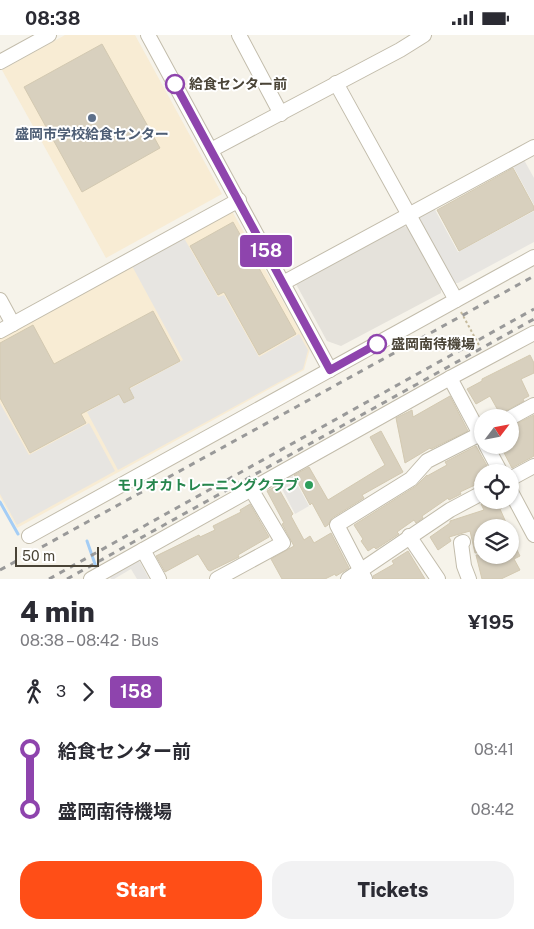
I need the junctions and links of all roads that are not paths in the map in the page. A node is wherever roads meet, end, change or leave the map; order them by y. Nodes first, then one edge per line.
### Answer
1 (49, 35) edge
2 (148, 35) edge
3 (239, 35) edge
4 (424, 35) edge
5 (0, 62) edge
6 (336, 83) junction
7 (281, 113) junction
8 (534, 147) edge
9 (211, 150) junction
10 (239, 201) junction
11 (409, 216) junction
12 (534, 257) edge
13 (283, 283) junction
14 (0, 300) edge
15 (456, 300) junction
16 (13, 324) junction
17 (0, 331) edge
18 (531, 336) edge
19 (330, 370) junction
20 (450, 378) junction
21 (534, 405) edge
22 (519, 413) edge
23 (474, 422) edge
24 (474, 442) edge
25 (534, 466) edge
26 (519, 474) edge
27 (250, 489) junction
28 (474, 497) edge
29 (519, 507) edge
30 (534, 535) edge
31 (29, 536) dead end
32 (409, 536) junction
33 (463, 542) dead end
34 (143, 550) junction
35 (363, 575) edge
36 (91, 579) edge
37 (159, 579) edge
38 (217, 579) edge
39 (348, 579) edge
40 (438, 579) edge
41 (470, 579) edge

1 - 5 street
2 - 9 street
3 - 7 street
4 - 6 street
6 - 7 street
6 - 11 street
7 - 9 street
8 - 11 street
9 - 10 street
10 - 13 street
10 - 16 street
11 - 13 street
11 - 15 street
12 - 15 street
13 - 19 street
14 - 16 street
15 - 19 street
16 - 17 street
18 - 20 street
19 - 31 street
20 - 23 street
20 - 27 street
21 - 22 street
24 - 35 street
25 - 26 street
27 - 34 street
27 - 38 street
28 - 32 street
29 - 30 street
32 - 35 street
32 - 40 street
33 - 41 street
34 - 36 street
34 - 37 street
35 - 39 street

